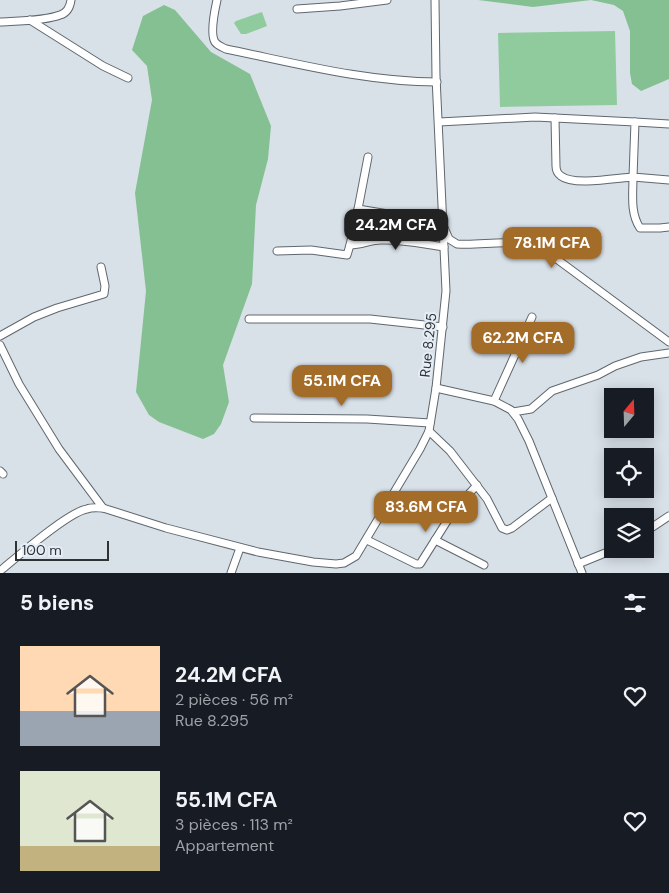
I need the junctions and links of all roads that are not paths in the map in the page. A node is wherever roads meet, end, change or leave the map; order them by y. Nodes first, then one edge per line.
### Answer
1 (71, 0) edge
2 (217, 0) edge
3 (387, 0) edge
4 (435, 0) edge
5 (297, 9) dead end
6 (30, 20) junction
7 (0, 22) edge
8 (128, 78) dead end
9 (437, 82) junction
10 (555, 118) junction
11 (439, 122) junction
12 (635, 122) junction
13 (669, 124) edge
14 (368, 157) dead end
15 (633, 177) junction
16 (669, 180) edge
17 (358, 209) junction
18 (442, 223) junction
19 (669, 227) edge
20 (350, 245) junction
21 (444, 247) junction
22 (277, 251) dead end
23 (101, 267) dead end
24 (532, 317) dead end
25 (249, 319) dead end
26 (444, 327) junction
27 (0, 336) edge
28 (669, 342) edge
29 (1, 349) edge
30 (669, 352) edge
31 (436, 388) junction
32 (494, 401) junction
33 (513, 412) junction
34 (254, 418) dead end
35 (430, 423) junction
36 (429, 431) junction
37 (477, 485) junction
38 (552, 498) junction
39 (103, 508) junction
40 (669, 516) edge
41 (654, 526) edge
42 (367, 540) junction
43 (435, 540) junction
44 (240, 548) junction
45 (604, 553) edge
46 (578, 564) junction
47 (484, 566) dead end
48 (0, 571) edge
49 (232, 573) edge
50 (582, 573) edge

1 - 6 street
2 - 9 street
3 - 5 street
4 - 9 street, Rue 8.295
6 - 7 street
6 - 8 street
9 - 11 street, Rue 8.295
10 - 11 street
10 - 12 street
10 - 15 street
11 - 18 street, Rue 8.295
12 - 13 street
12 - 15 street
14 - 17 street
15 - 16 street
15 - 19 street
17 - 18 street
17 - 20 street
18 - 21 street, Rue 8.295
18 - 28 street
20 - 21 street
20 - 22 street
21 - 26 street, Rue 8.295
23 - 27 street
24 - 32 street
25 - 26 street
26 - 31 street, Rue 8.295
29 - 39 street
30 - 33 street
31 - 32 street
31 - 35 street, Rue 8.295
32 - 33 street
33 - 38 street
34 - 35 street
35 - 36 street, Rue 8.295
36 - 37 street
36 - 42 street, Rue 8.295
37 - 38 street
37 - 43 street
38 - 46 street
39 - 44 street, Rue 8.295
39 - 48 street, Rue 8.295
40 - 41 street
42 - 43 street
42 - 44 street, Rue 8.295
43 - 47 street
44 - 49 street
45 - 46 street
46 - 50 street

